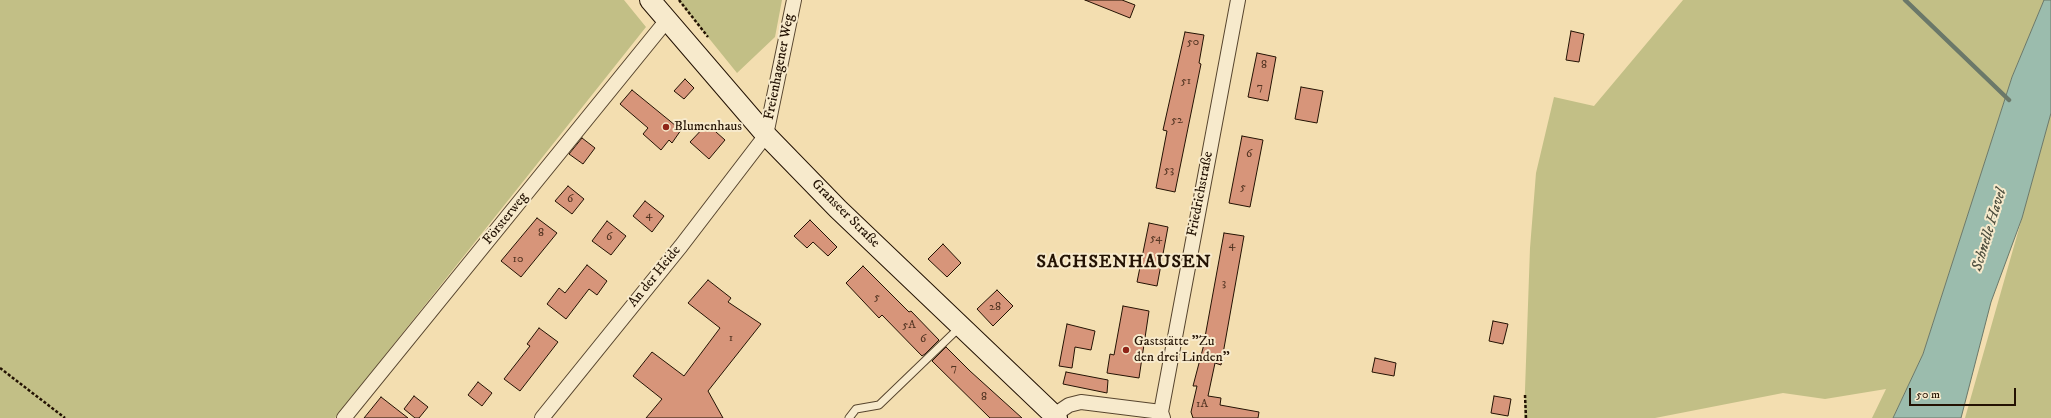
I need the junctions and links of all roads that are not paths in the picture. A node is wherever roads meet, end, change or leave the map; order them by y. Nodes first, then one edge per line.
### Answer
1 (650, 0) edge
2 (794, 0) edge
3 (1238, 0) edge
4 (667, 20) junction
5 (766, 135) junction
6 (961, 326) junction
7 (1162, 415) edge
8 (1054, 417) edge
9 (344, 418) edge
10 (542, 418) edge
11 (849, 418) edge

1 - 4 main road, Granseer Straße
2 - 5 street, Freienhagener Weg
3 - 7 street, Friedrichstraße
4 - 5 main road, Granseer Straße
4 - 9 street, Försterweg
5 - 6 main road, Granseer Straße
5 - 10 street, An der Heide
6 - 8 main road, Granseer Straße
6 - 11 lane
7 - 8 street, Friedrichstraße

